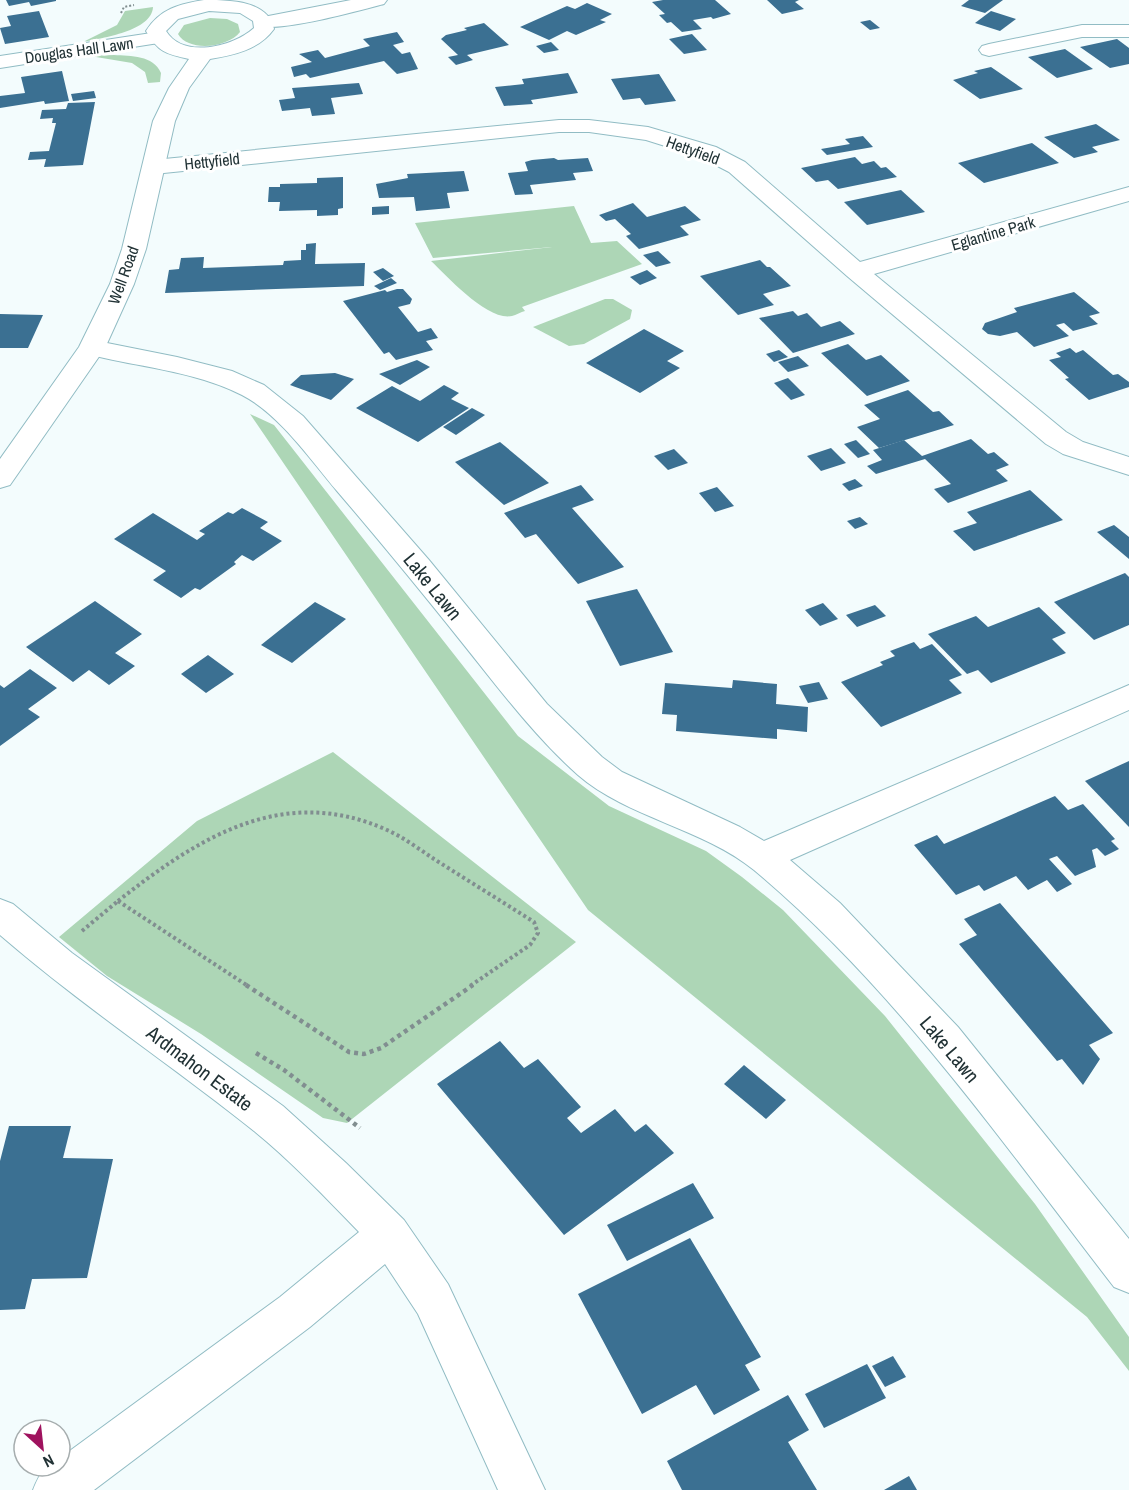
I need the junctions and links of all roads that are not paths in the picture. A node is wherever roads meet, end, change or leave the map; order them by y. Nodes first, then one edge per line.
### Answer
1 (377, 0) edge
2 (190, 4) edge
3 (265, 22) junction
4 (1129, 31) edge
5 (158, 38) junction
6 (989, 50) dead end
7 (204, 52) junction
8 (0, 62) edge
9 (154, 167) junction
10 (1129, 194) edge
11 (856, 270) junction
12 (92, 348) junction
13 (1129, 466) edge
14 (0, 479) edge
15 (1129, 697) edge
16 (762, 857) junction
17 (0, 914) edge
18 (389, 1234) junction
19 (1126, 1261) edge
20 (56, 1490) edge
21 (522, 1490) edge

1 - 3 street
2 - 3 street
2 - 5 street
3 - 7 street
4 - 6 street
5 - 7 street
5 - 8 street, Douglas Hall Lawn
7 - 9 street, Well Road
9 - 11 street, Hettyfield
9 - 12 street, Well Road
10 - 11 street, Eglantine Park
11 - 13 street, Hettyfield
12 - 14 street, Well Road
12 - 16 street, Lake Lawn
15 - 16 street
16 - 19 street, Lake Lawn
17 - 18 street, Ardmahon Estate
18 - 20 street
18 - 21 street, Ardmahon Estate

